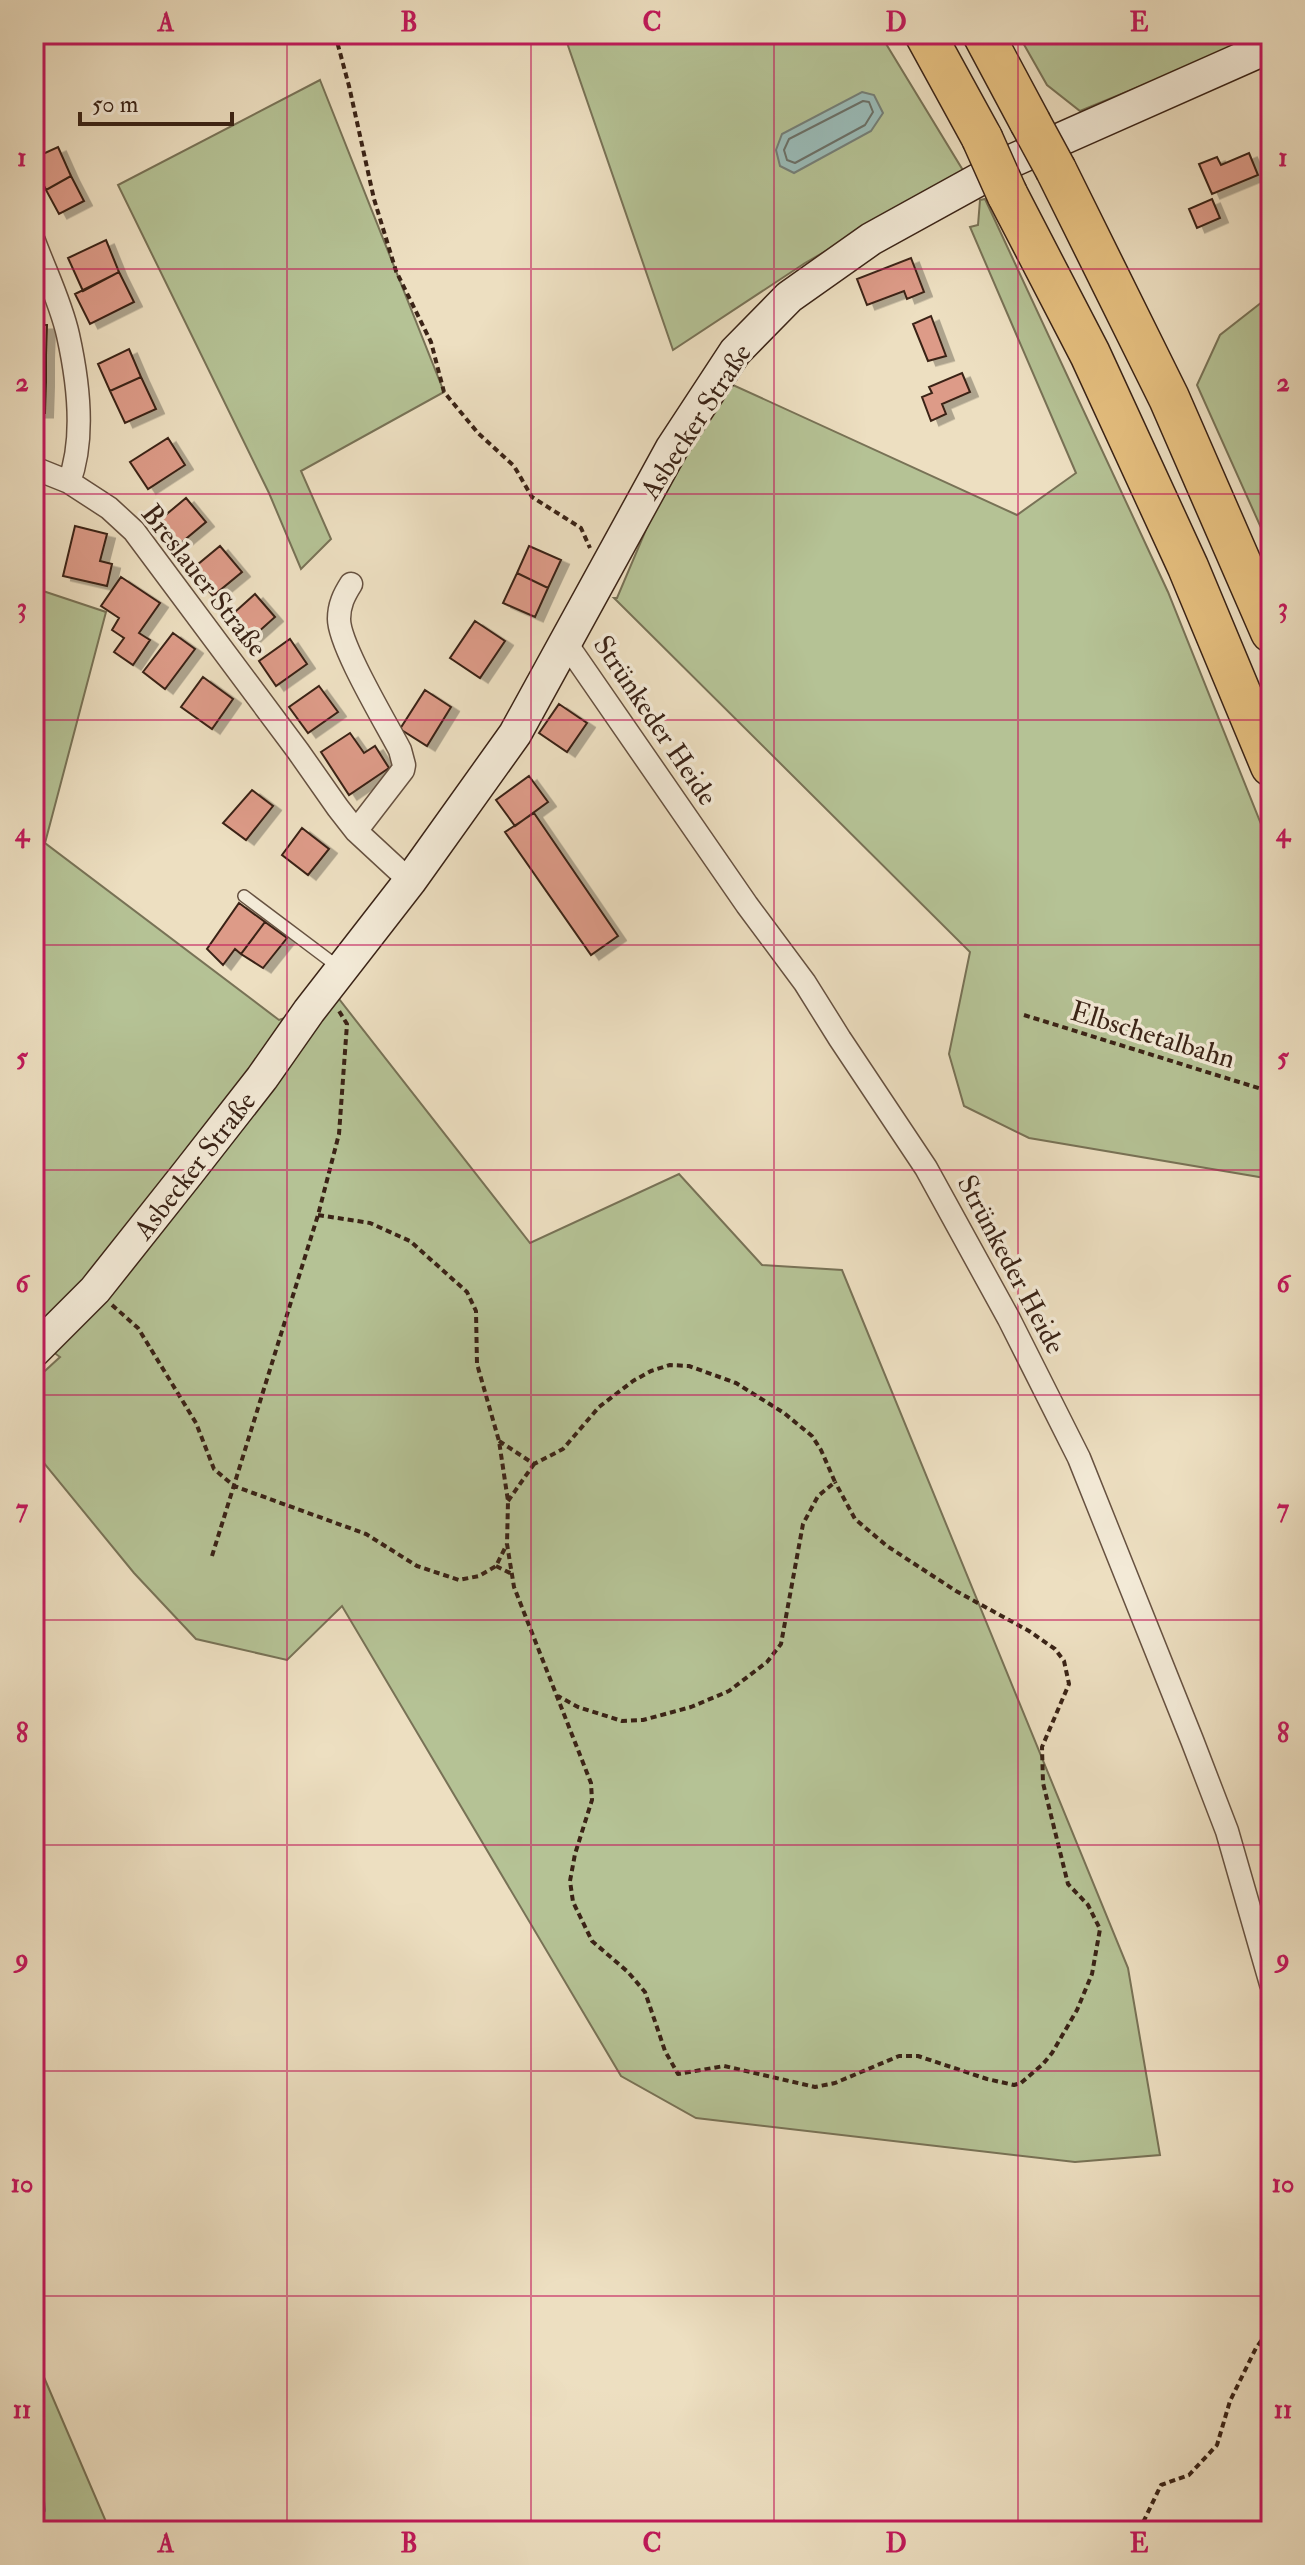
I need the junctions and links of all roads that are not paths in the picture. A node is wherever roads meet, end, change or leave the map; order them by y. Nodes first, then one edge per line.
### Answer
1 (925, 34) edge
2 (983, 34) edge
3 (1271, 46) edge
4 (34, 241) edge
5 (34, 468) edge
6 (69, 482) junction
7 (351, 584) dead end
8 (1271, 632) edge
9 (566, 643) junction
10 (1271, 766) edge
11 (356, 831) junction
12 (410, 881) junction
13 (244, 896) dead end
14 (334, 978) junction
15 (35, 1348) edge
16 (1271, 1984) edge

1 - 10 highway, bridge
2 - 8 highway, bridge
3 - 9 main road, Asbecker Straße
4 - 6 street
5 - 6 street, Breslauer Straße
6 - 11 street, Breslauer Straße
7 - 11 street
9 - 12 main road, Asbecker Straße
9 - 16 street, Strünkeder Heide
11 - 12 street, Breslauer Straße
12 - 14 main road, Asbecker Straße
13 - 14 lane
14 - 15 main road, Asbecker Straße

